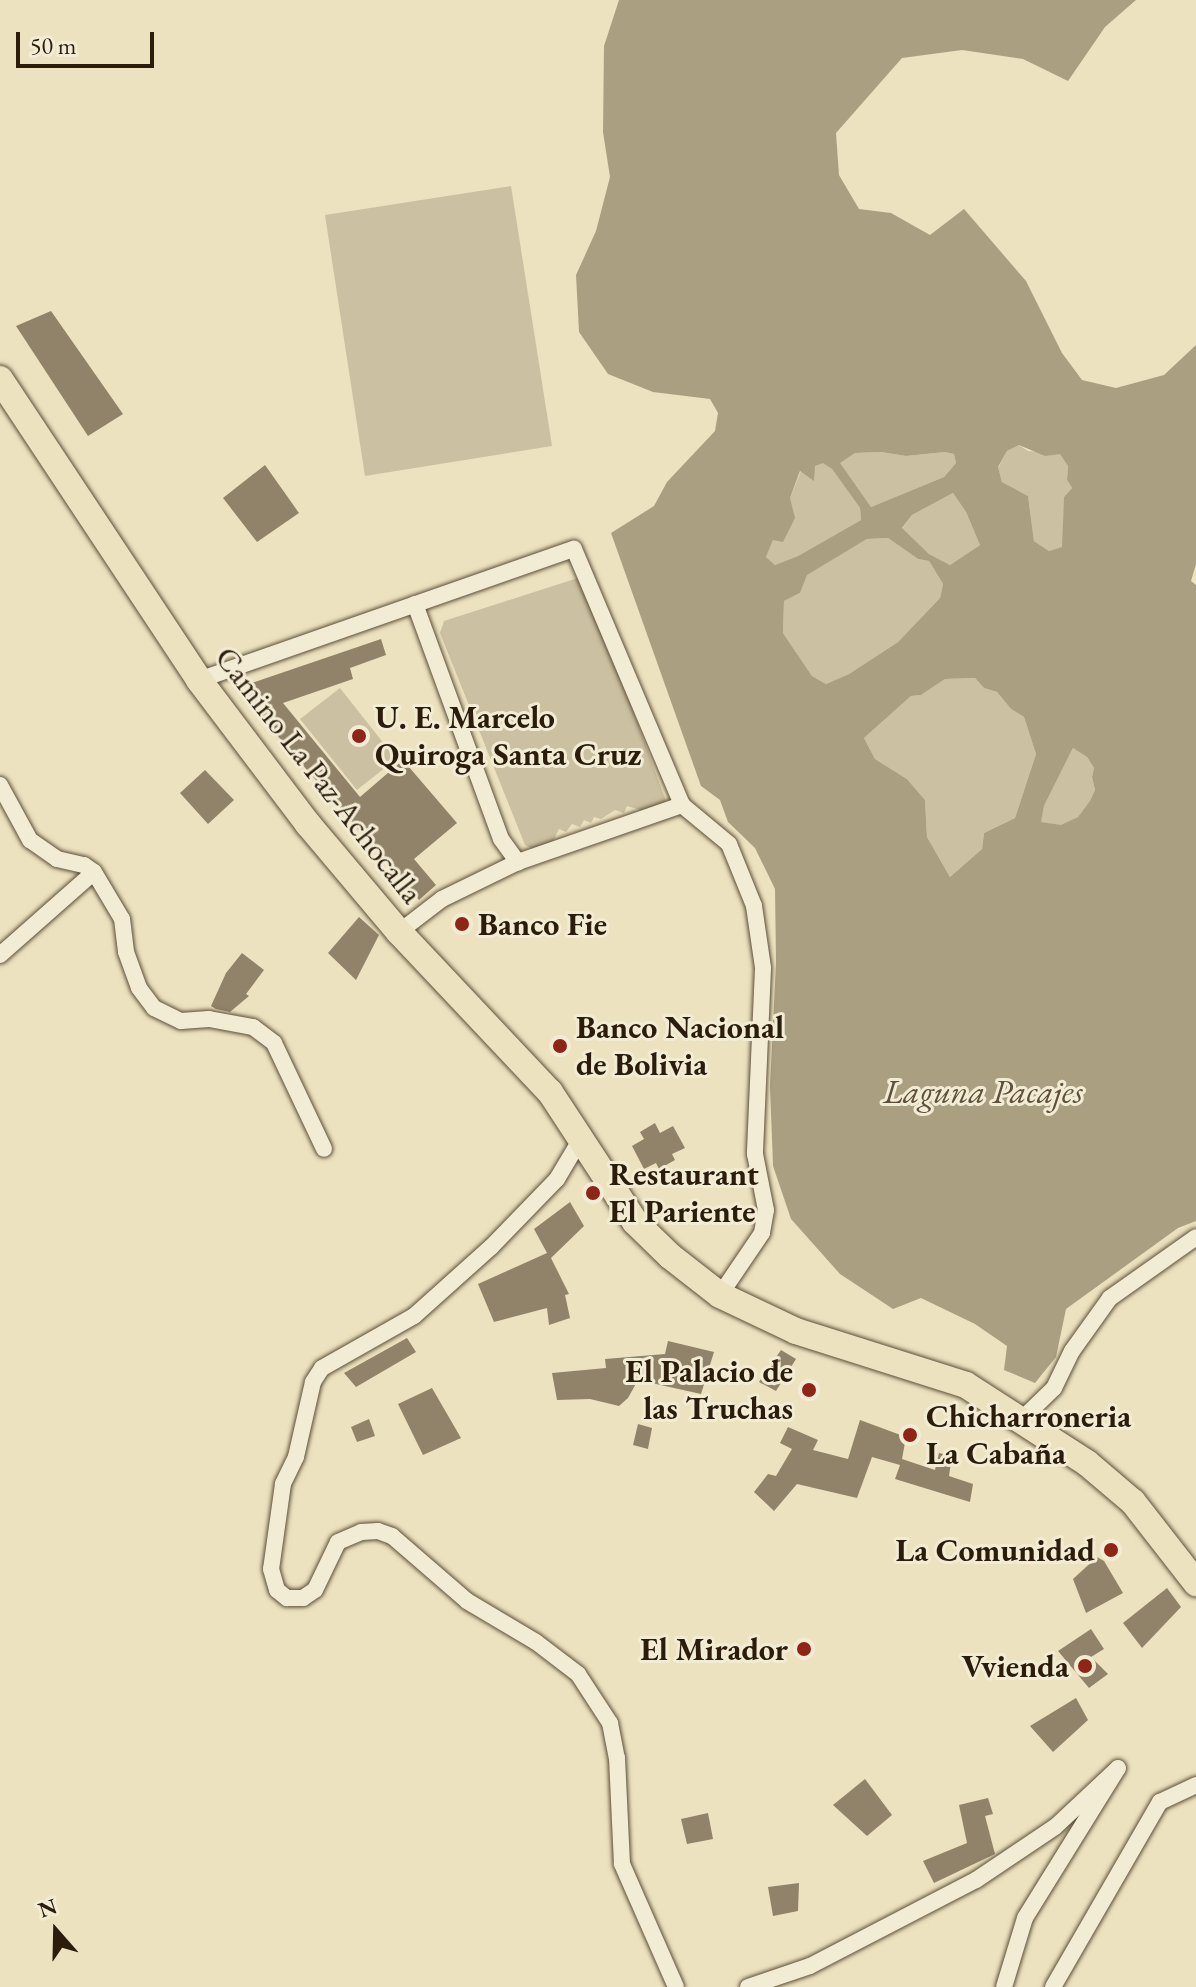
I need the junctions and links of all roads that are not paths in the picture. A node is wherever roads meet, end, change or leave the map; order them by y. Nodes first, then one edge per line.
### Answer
1 (0, 379) edge
2 (415, 604) junction
3 (199, 680) junction
4 (0, 785) edge
5 (682, 805) junction
6 (518, 862) junction
7 (94, 872) junction
8 (399, 932) junction
9 (0, 955) edge
10 (582, 1137) junction
11 (324, 1149) dead end
12 (1196, 1237) edge
13 (720, 1295) junction
14 (1021, 1420) junction
15 (1196, 1583) edge
16 (1196, 1785) edge
17 (676, 1987) edge
18 (748, 1987) edge
19 (1004, 1987) edge
20 (1053, 1987) edge

1 - 3 main road, Camino La Paz-Achocalla
2 - 3 street
2 - 5 street
2 - 6 street
3 - 8 main road, Camino La Paz-Achocalla
4 - 7 street
5 - 6 street
5 - 13 street
6 - 8 street
7 - 9 street
7 - 11 street
8 - 10 main road, Camino La Paz-Achocalla
10 - 13 main road, Camino La Paz-Achocalla
10 - 17 street
12 - 14 street
13 - 14 main road, Camino La Paz-Achocalla
14 - 15 main road, Camino La Paz-Achocalla
16 - 20 street
18 - 19 street

